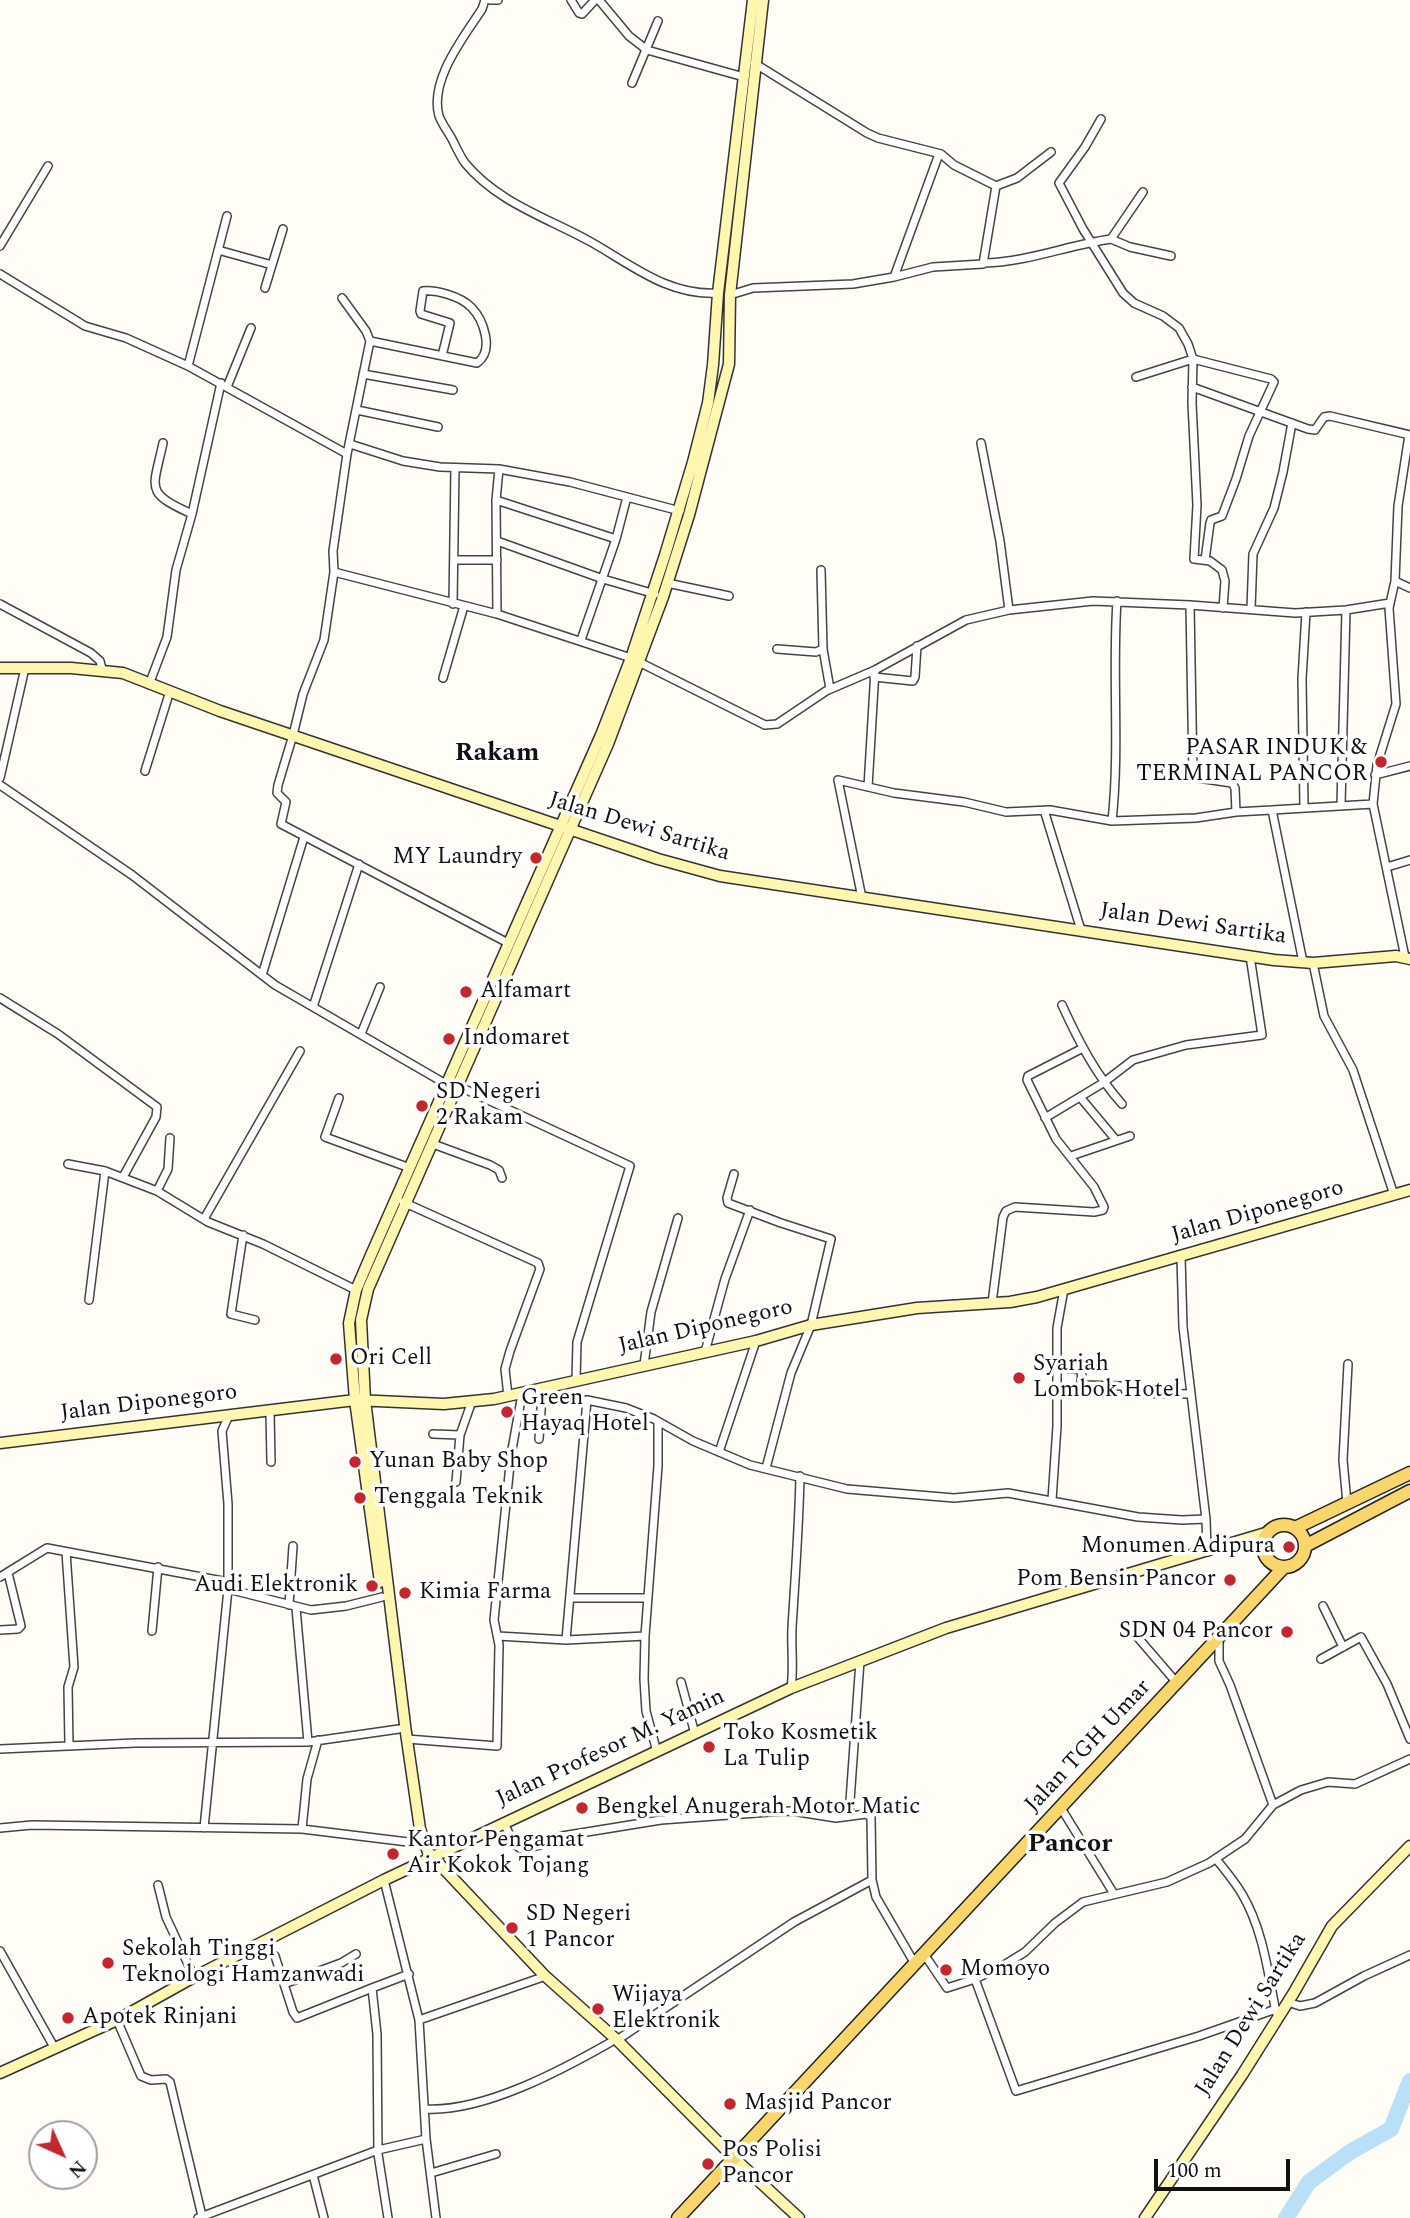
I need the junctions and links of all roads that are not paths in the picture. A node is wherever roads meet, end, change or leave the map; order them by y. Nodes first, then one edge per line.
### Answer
1 (485, 0) edge
2 (571, 0) edge
3 (597, 0) edge
4 (753, 0) edge
5 (762, 0) edge
6 (658, 21) dead end
7 (647, 50) junction
8 (752, 62) junction
9 (744, 76) junction
10 (632, 83) dead end
11 (1101, 119) dead end
12 (1051, 152) dead end
13 (939, 154) junction
14 (48, 166) dead end
15 (996, 186) junction
16 (1143, 192) dead end
17 (226, 216) dead end
18 (284, 229) dead end
19 (1111, 239) junction
20 (1091, 242) junction
21 (0, 246) edge
22 (218, 250) junction
23 (1171, 256) dead end
24 (984, 263) junction
25 (272, 265) junction
26 (0, 274) edge
27 (894, 277) junction
28 (265, 288) dead end
29 (718, 293) junction
30 (730, 295) junction
31 (342, 298) dead end
32 (251, 328) dead end
33 (370, 341) junction
34 (442, 356) junction
35 (1193, 359) junction
36 (188, 366) junction
37 (363, 374) junction
38 (1136, 377) dead end
39 (224, 385) junction
40 (1192, 387) junction
41 (453, 390) dead end
42 (357, 410) junction
43 (1261, 411) junction
44 (1292, 423) junction
45 (438, 427) dead end
46 (707, 429) junction
47 (1409, 435) edge
48 (163, 443) dead end
49 (981, 443) dead end
50 (350, 444) junction
51 (347, 454) junction
52 (455, 468) junction
53 (499, 470) junction
54 (628, 497) junction
55 (496, 500) junction
56 (680, 511) junction
57 (192, 514) junction
58 (616, 539) junction
59 (497, 541) junction
60 (455, 560) junction
61 (497, 560) junction
62 (1205, 560) junction
63 (821, 570) dead end
64 (334, 572) junction
65 (603, 579) junction
66 (1395, 580) junction
67 (667, 583) junction
68 (1410, 588) edge
69 (657, 595) junction
70 (729, 596) dead end
71 (1117, 601) junction
72 (1390, 603) junction
73 (0, 604) edge
74 (453, 604) junction
75 (1190, 605) junction
76 (464, 606) junction
77 (1223, 608) junction
78 (1251, 609) junction
79 (1009, 610) junction
80 (1346, 611) junction
81 (1306, 612) junction
82 (498, 614) junction
83 (581, 640) junction
84 (917, 646) junction
85 (777, 649) dead end
86 (823, 649) junction
87 (635, 660) junction
88 (0, 668) edge
89 (25, 668) junction
90 (102, 669) junction
91 (875, 673) junction
92 (443, 678) dead end
93 (150, 682) junction
94 (830, 689) junction
95 (170, 691) junction
96 (293, 735) junction
97 (1410, 766) edge
98 (145, 771) dead end
99 (1376, 775) junction
100 (0, 778) edge
101 (0, 785) edge
102 (868, 787) junction
103 (1373, 804) junction
104 (1341, 805) junction
105 (1304, 807) junction
106 (1044, 810) junction
107 (1272, 810) junction
108 (1236, 812) junction
109 (1112, 821) junction
110 (566, 827) junction
111 (304, 837) junction
112 (1410, 860) edge
113 (359, 864) junction
114 (1387, 867) junction
115 (862, 898) junction
116 (1081, 930) junction
117 (509, 951) junction
118 (1250, 956) junction
119 (1408, 958) edge
120 (1308, 963) junction
121 (262, 975) junction
122 (380, 987) dead end
123 (0, 998) edge
124 (1062, 1006) dead end
125 (313, 1007) junction
126 (362, 1034) junction
127 (1083, 1048) junction
128 (300, 1051) dead end
129 (1103, 1083) junction
130 (446, 1084) junction
131 (458, 1086) junction
132 (1080, 1097) junction
133 (339, 1098) dead end
134 (1122, 1104) dead end
135 (1045, 1118) junction
136 (1130, 1136) dead end
137 (170, 1138) dead end
138 (1116, 1140) junction
139 (433, 1144) junction
140 (1071, 1156) junction
141 (68, 1164) dead end
142 (410, 1168) junction
143 (105, 1171) junction
144 (734, 1174) dead end
145 (123, 1177) junction
146 (502, 1178) dead end
147 (1410, 1190) edge
148 (157, 1191) junction
149 (1394, 1195) junction
150 (401, 1201) junction
151 (750, 1210) junction
152 (678, 1218) dead end
153 (204, 1219) junction
154 (243, 1235) junction
155 (1181, 1257) junction
156 (356, 1290) junction
157 (1064, 1290) junction
158 (89, 1300) dead end
159 (992, 1303) junction
160 (255, 1320) dead end
161 (811, 1325) junction
162 (756, 1341) junction
163 (705, 1352) junction
164 (1348, 1364) dead end
165 (645, 1365) junction
166 (1057, 1367) junction
167 (576, 1380) junction
168 (551, 1388) junction
169 (522, 1394) junction
170 (1190, 1394) junction
171 (508, 1395) junction
172 (360, 1400) junction
173 (587, 1400) junction
174 (472, 1401) junction
175 (542, 1401) junction
176 (270, 1412) junction
177 (229, 1415) junction
178 (658, 1422) junction
179 (433, 1434) dead end
180 (460, 1435) junction
181 (539, 1439) dead end
182 (0, 1443) edge
183 (719, 1452) junction
184 (271, 1462) dead end
185 (766, 1468) junction
186 (1410, 1473) edge
187 (800, 1476) junction
188 (456, 1482) dead end
189 (1410, 1491) edge
190 (1052, 1500) junction
191 (1347, 1504) junction
192 (1206, 1518) junction
193 (1295, 1528) junction
194 (1269, 1532) junction
195 (293, 1545) dead end
196 (1305, 1546) junction
197 (66, 1552) junction
198 (1207, 1552) junction
199 (158, 1567) junction
200 (1284, 1567) junction
201 (8, 1573) junction
202 (0, 1577) edge
203 (228, 1585) junction
204 (382, 1597) junction
205 (571, 1598) junction
206 (648, 1598) junction
207 (1323, 1606) dead end
208 (292, 1607) junction
209 (1127, 1625) dead end
210 (0, 1630) edge
211 (152, 1631) dead end
212 (1220, 1634) junction
213 (498, 1636) junction
214 (645, 1636) junction
215 (566, 1640) junction
216 (1343, 1647) junction
217 (860, 1660) junction
218 (1321, 1660) dead end
219 (681, 1682) dead end
220 (1177, 1683) junction
221 (791, 1688) junction
222 (403, 1734) junction
223 (695, 1734) junction
224 (318, 1740) junction
225 (1410, 1740) edge
226 (212, 1741) junction
227 (308, 1742) junction
228 (69, 1745) junction
229 (0, 1749) edge
230 (657, 1752) junction
231 (1410, 1759) edge
232 (1273, 1805) junction
233 (1061, 1808) junction
234 (849, 1815) junction
235 (504, 1823) junction
236 (0, 1828) edge
237 (204, 1828) junction
238 (302, 1829) junction
239 (416, 1843) junction
240 (1410, 1846) edge
241 (428, 1858) junction
242 (1216, 1858) junction
243 (384, 1880) junction
244 (872, 1880) junction
245 (158, 1885) dead end
246 (1114, 1894) junction
247 (0, 1951) edge
248 (356, 1954) dead end
249 (1410, 1955) edge
250 (275, 1956) dead end
251 (920, 1959) junction
252 (3, 1963) edge
253 (409, 1974) junction
254 (194, 1978) junction
255 (540, 1979) junction
256 (975, 1979) junction
257 (284, 1984) junction
258 (372, 1989) junction
259 (1288, 2002) junction
260 (1277, 2015) junction
261 (584, 2016) junction
262 (117, 2020) junction
263 (419, 2020) junction
264 (614, 2041) junction
265 (54, 2046) junction
266 (0, 2073) edge
267 (426, 2109) junction
268 (426, 2139) junction
269 (378, 2150) junction
270 (496, 2154) dead end
271 (734, 2158) junction
272 (431, 2173) junction
273 (313, 2175) junction
274 (200, 2217) edge
275 (324, 2218) edge
276 (388, 2218) edge
277 (436, 2218) edge
278 (678, 2218) edge
279 (799, 2218) edge
280 (1144, 2218) edge

1 - 29 street
2 - 3 street
3 - 7 street
4 - 8 main road
5 - 8 main road
6 - 7 street
7 - 9 street
7 - 10 street
8 - 9 main road
8 - 13 street
8 - 30 main road
9 - 29 main road
11 - 20 street
12 - 15 street
13 - 15 street
13 - 27 street
14 - 21 street
15 - 24 street
16 - 19 street
17 - 22 street
18 - 25 street
19 - 20 street
19 - 23 street
20 - 24 street
20 - 35 street
22 - 25 street
22 - 36 street
24 - 27 street
25 - 28 street
26 - 36 street
27 - 30 street
29 - 46 main road
30 - 46 main road
31 - 33 street
32 - 39 street
33 - 34 street
33 - 37 street
34 - 34 street
35 - 38 street
35 - 40 street
35 - 43 street
36 - 39 street
37 - 41 street
37 - 42 street
39 - 51 street
39 - 57 street
40 - 43 street
40 - 62 street
42 - 45 street
42 - 50 street
43 - 44 street
43 - 62 street
44 - 47 street
44 - 78 street
46 - 56 main road
46 - 67 main road
47 - 66 street
48 - 57 street
49 - 79 street
50 - 51 street
50 - 52 street
51 - 64 street
52 - 53 street
52 - 60 street
53 - 54 street
53 - 55 street
54 - 56 street
54 - 58 street
55 - 58 street
55 - 59 street
56 - 69 main road
57 - 93 street
58 - 65 street
59 - 61 street
59 - 65 street
60 - 61 street
60 - 74 street
61 - 82 street
62 - 77 street
63 - 86 street
64 - 74 street
64 - 96 street
65 - 69 street
65 - 83 street
66 - 68 street
66 - 72 street
67 - 69 main road
67 - 70 street
69 - 87 main road
71 - 75 street
71 - 79 street
71 - 109 street
72 - 80 street
72 - 99 street
73 - 90 street
74 - 76 street
75 - 77 street
75 - 108 street
76 - 82 street
76 - 92 street
77 - 78 street
78 - 81 street
79 - 84 street
80 - 81 street
80 - 104 street
81 - 105 street
82 - 83 street
83 - 87 street
84 - 91 street
84 - 91 street
85 - 86 street
86 - 94 street
87 - 94 street
87 - 110 main road
88 - 89 main road, Jalan Dewi Sartika
89 - 90 main road, Jalan Dewi Sartika
89 - 100 street
90 - 93 main road, Jalan Dewi Sartika
91 - 94 street
91 - 102 street
93 - 95 main road, Jalan Dewi Sartika
95 - 96 main road, Jalan Dewi Sartika
95 - 98 street
96 - 110 main road, Jalan Dewi Sartika
96 - 111 street
97 - 99 street
99 - 103 street
101 - 121 street
102 - 106 street
102 - 115 street
103 - 104 street
103 - 114 street
104 - 105 street
105 - 107 street
106 - 109 street
106 - 116 street
107 - 108 street
107 - 120 street
108 - 109 street
110 - 115 main road, Jalan Dewi Sartika
110 - 117 main road
111 - 113 street
111 - 121 street
112 - 114 street
113 - 117 street
113 - 125 street
114 - 119 street
115 - 116 main road, Jalan Dewi Sartika
116 - 118 main road, Jalan Dewi Sartika
117 - 130 main road
117 - 131 main road
118 - 120 main road, Jalan Dewi Sartika
118 - 129 street
119 - 120 main road, Jalan Dewi Sartika
120 - 149 street
121 - 125 street
122 - 126 street
123 - 145 street
124 - 127 street
125 - 126 street
126 - 130 street
127 - 129 street
127 - 135 street
128 - 153 street
129 - 132 street
129 - 134 street
130 - 142 main road
131 - 139 main road
131 - 167 street
132 - 135 street
132 - 138 street
133 - 142 street
135 - 140 street
136 - 138 street
137 - 148 street
138 - 140 street
139 - 146 street
139 - 150 main road
140 - 159 street
141 - 143 street
142 - 150 main road
143 - 145 street
143 - 158 street
144 - 151 street
145 - 148 street
147 - 149 main road, Jalan Diponegoro
148 - 153 street
149 - 155 main road, Jalan Diponegoro
150 - 156 main road
150 - 171 street
150 - 172 main road
151 - 161 street
151 - 163 street
152 - 165 street
153 - 154 street
154 - 156 street
154 - 160 street
155 - 157 main road, Jalan Diponegoro
155 - 170 street
156 - 172 main road
157 - 159 main road, Jalan Diponegoro
157 - 166 street
159 - 161 main road, Jalan Diponegoro
161 - 162 main road, Jalan Diponegoro
161 - 185 street
162 - 163 main road, Jalan Diponegoro
162 - 183 street
163 - 165 main road, Jalan Diponegoro
164 - 191 street
165 - 167 main road, Jalan Diponegoro
166 - 170 street
166 - 190 street
167 - 168 main road, Jalan Diponegoro
168 - 169 main road, Jalan Diponegoro
168 - 175 street
169 - 171 main road, Jalan Diponegoro
169 - 213 street
170 - 192 street
171 - 174 main road, Jalan Diponegoro
172 - 174 main road, Jalan Diponegoro
172 - 176 main road, Jalan Diponegoro
172 - 204 main road
172 - 222 main road
173 - 175 street
173 - 178 street
173 - 205 street
174 - 180 street
175 - 181 street
176 - 177 main road, Jalan Diponegoro
176 - 184 street
177 - 182 main road, Jalan Diponegoro
177 - 203 street
178 - 183 street
178 - 206 street
179 - 180 street
180 - 188 street
183 - 185 street
185 - 187 street
186 - 191 main road
187 - 190 street
187 - 221 street
189 - 196 main road
190 - 192 street
191 - 193 main road
192 - 198 street
193 - 194 main road
193 - 196 main road
194 - 198 main road, Jalan Profesor M. Yamin
194 - 200 main road
195 - 208 street
196 - 200 main road
197 - 199 street
197 - 201 street
197 - 228 street
198 - 217 main road, Jalan Profesor M. Yamin
199 - 203 street
199 - 211 street
200 - 212 main road, Jalan TGH Umar
201 - 202 street
201 - 210 street
203 - 208 street
203 - 226 street
204 - 208 street
204 - 222 main road
205 - 206 street
205 - 215 street
206 - 214 street
207 - 216 street
208 - 227 street
209 - 220 street
212 - 220 main road, Jalan TGH Umar
212 - 232 street
213 - 215 street
213 - 222 street
214 - 215 street
214 - 230 street
216 - 218 street
216 - 225 street
217 - 221 main road, Jalan Profesor M. Yamin
217 - 234 street
219 - 223 street
220 - 233 main road, Jalan TGH Umar
221 - 223 main road, Jalan Profesor M. Yamin
222 - 224 street
222 - 239 main road
222 - 241 main road
223 - 230 main road, Jalan Profesor M. Yamin
224 - 227 street
224 - 238 street
226 - 227 street
226 - 228 street
226 - 237 street
228 - 229 street
230 - 235 main road, Jalan Profesor M. Yamin
231 - 232 street
232 - 242 street
233 - 246 street
233 - 251 main road, Jalan TGH Umar
234 - 235 street
234 - 244 street
235 - 241 main road, Jalan Profesor M. Yamin
236 - 237 street
237 - 238 street
238 - 239 street
239 - 241 main road
240 - 259 main road, Jalan Dewi Sartika
241 - 243 main road, Jalan Profesor M. Yamin
241 - 255 main road
241 - 261 main road
242 - 246 street
242 - 260 street
243 - 253 street
243 - 254 main road, Jalan Profesor M. Yamin
244 - 251 street
244 - 264 street
245 - 254 street
246 - 256 street
247 - 252 street
248 - 257 street
249 - 259 street
250 - 257 street
251 - 256 street
251 - 271 main road, Jalan TGH Umar
252 - 265 street
253 - 258 street
253 - 263 street
254 - 262 main road, Jalan Profesor M. Yamin
255 - 261 main road
255 - 263 street
256 - 260 street
257 - 258 street
258 - 269 street
259 - 260 main road, Jalan Dewi Sartika
260 - 280 main road, Jalan Dewi Sartika
261 - 264 main road
262 - 265 main road, Jalan Profesor M. Yamin
262 - 274 street
263 - 267 street
264 - 267 street
264 - 271 main road
265 - 266 main road, Jalan Profesor M. Yamin
267 - 268 street
268 - 269 street
268 - 272 street
269 - 273 street
269 - 276 street
270 - 272 street
271 - 278 main road, Jalan TGH Umar
271 - 279 main road
272 - 277 street
273 - 274 street
273 - 275 street

